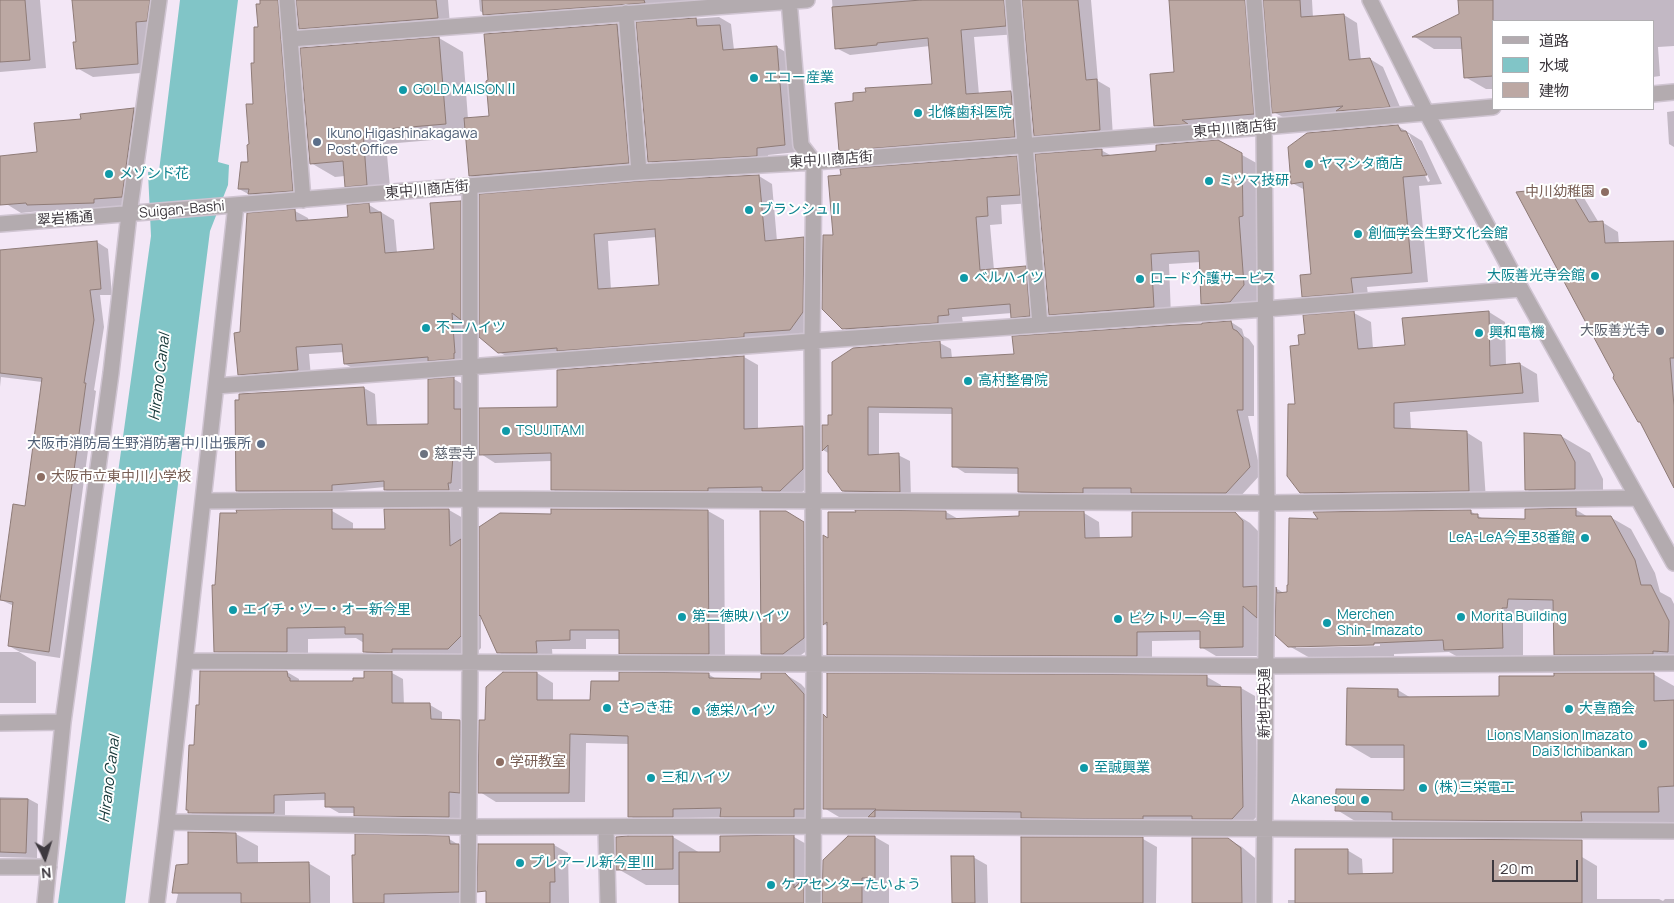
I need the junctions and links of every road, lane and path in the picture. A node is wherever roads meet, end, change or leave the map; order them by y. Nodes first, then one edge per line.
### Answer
1 (159, 0) edge
2 (287, 0) edge
3 (807, 0) edge
4 (1013, 0) edge
5 (1254, 0) edge
6 (1370, 0) edge
7 (789, 1) edge
8 (626, 13) junction
9 (290, 39) junction
10 (1674, 92) edge
11 (1654, 94) edge
12 (1492, 107) edge
13 (1426, 112) junction
14 (1264, 127) junction
15 (1024, 145) junction
16 (814, 162) junction
17 (639, 172) junction
18 (470, 187) junction
19 (303, 200) junction
20 (236, 205) junction
21 (129, 214) junction
22 (0, 224) edge
23 (1521, 288) junction
24 (1265, 309) junction
25 (1040, 325) junction
26 (812, 340) junction
27 (470, 368) junction
28 (216, 386) junction
29 (1638, 498) junction
30 (470, 499) junction
31 (203, 501) junction
32 (814, 501) junction
33 (1266, 503) junction
34 (1674, 563) edge
35 (185, 661) junction
36 (470, 663) junction
37 (1674, 663) edge
38 (814, 665) junction
39 (1265, 666) junction
40 (0, 722) edge
41 (64, 722) junction
42 (167, 822) junction
43 (813, 826) junction
44 (469, 827) junction
45 (606, 827) junction
46 (1264, 828) junction
47 (1674, 831) edge
48 (0, 867) edge
49 (49, 867) junction
50 (45, 903) edge
51 (157, 903) edge
52 (468, 903) edge
53 (608, 903) edge
54 (813, 903) edge
55 (1264, 903) edge

1 - 21 street
2 - 9 street
3 - 7 street
4 - 15 street
5 - 14 street, 新地中央通
6 - 13 street
7 - 8 street
7 - 16 street
8 - 9 street
8 - 17 street
9 - 19 street
10 - 11 street
12 - 13 street, 東中川商店街
13 - 14 street, 東中川商店街
13 - 23 street
14 - 15 street, 東中川商店街
14 - 24 street, 新地中央通
15 - 16 street, 東中川商店街
15 - 25 street
16 - 17 street, 東中川商店街
16 - 26 street
17 - 18 street, 東中川商店街
18 - 19 street, 東中川商店街
18 - 27 street
19 - 20 street, 東中川商店街
20 - 21 street, Suigan-Bashi
20 - 28 street
21 - 22 street, 翠岩橋通
21 - 41 street
23 - 24 street
23 - 29 street
24 - 25 street
24 - 33 street, 新地中央通
25 - 26 street
26 - 27 street
26 - 32 street
27 - 28 street
27 - 30 street
28 - 31 street
29 - 33 street
29 - 34 street
30 - 31 street
30 - 32 street
30 - 36 street
31 - 35 street
32 - 33 street
32 - 38 street
33 - 39 street, 新地中央通
35 - 36 street
35 - 42 street
36 - 38 street
36 - 44 street
37 - 39 street
38 - 39 street
38 - 43 street
39 - 46 street, 新地中央通
40 - 41 street
41 - 49 street
42 - 44 street
42 - 51 street
43 - 45 street
43 - 46 street
43 - 54 street
44 - 45 street
44 - 52 street
45 - 53 street
46 - 47 street
46 - 55 street, 新地中央通
48 - 49 street
49 - 50 street

